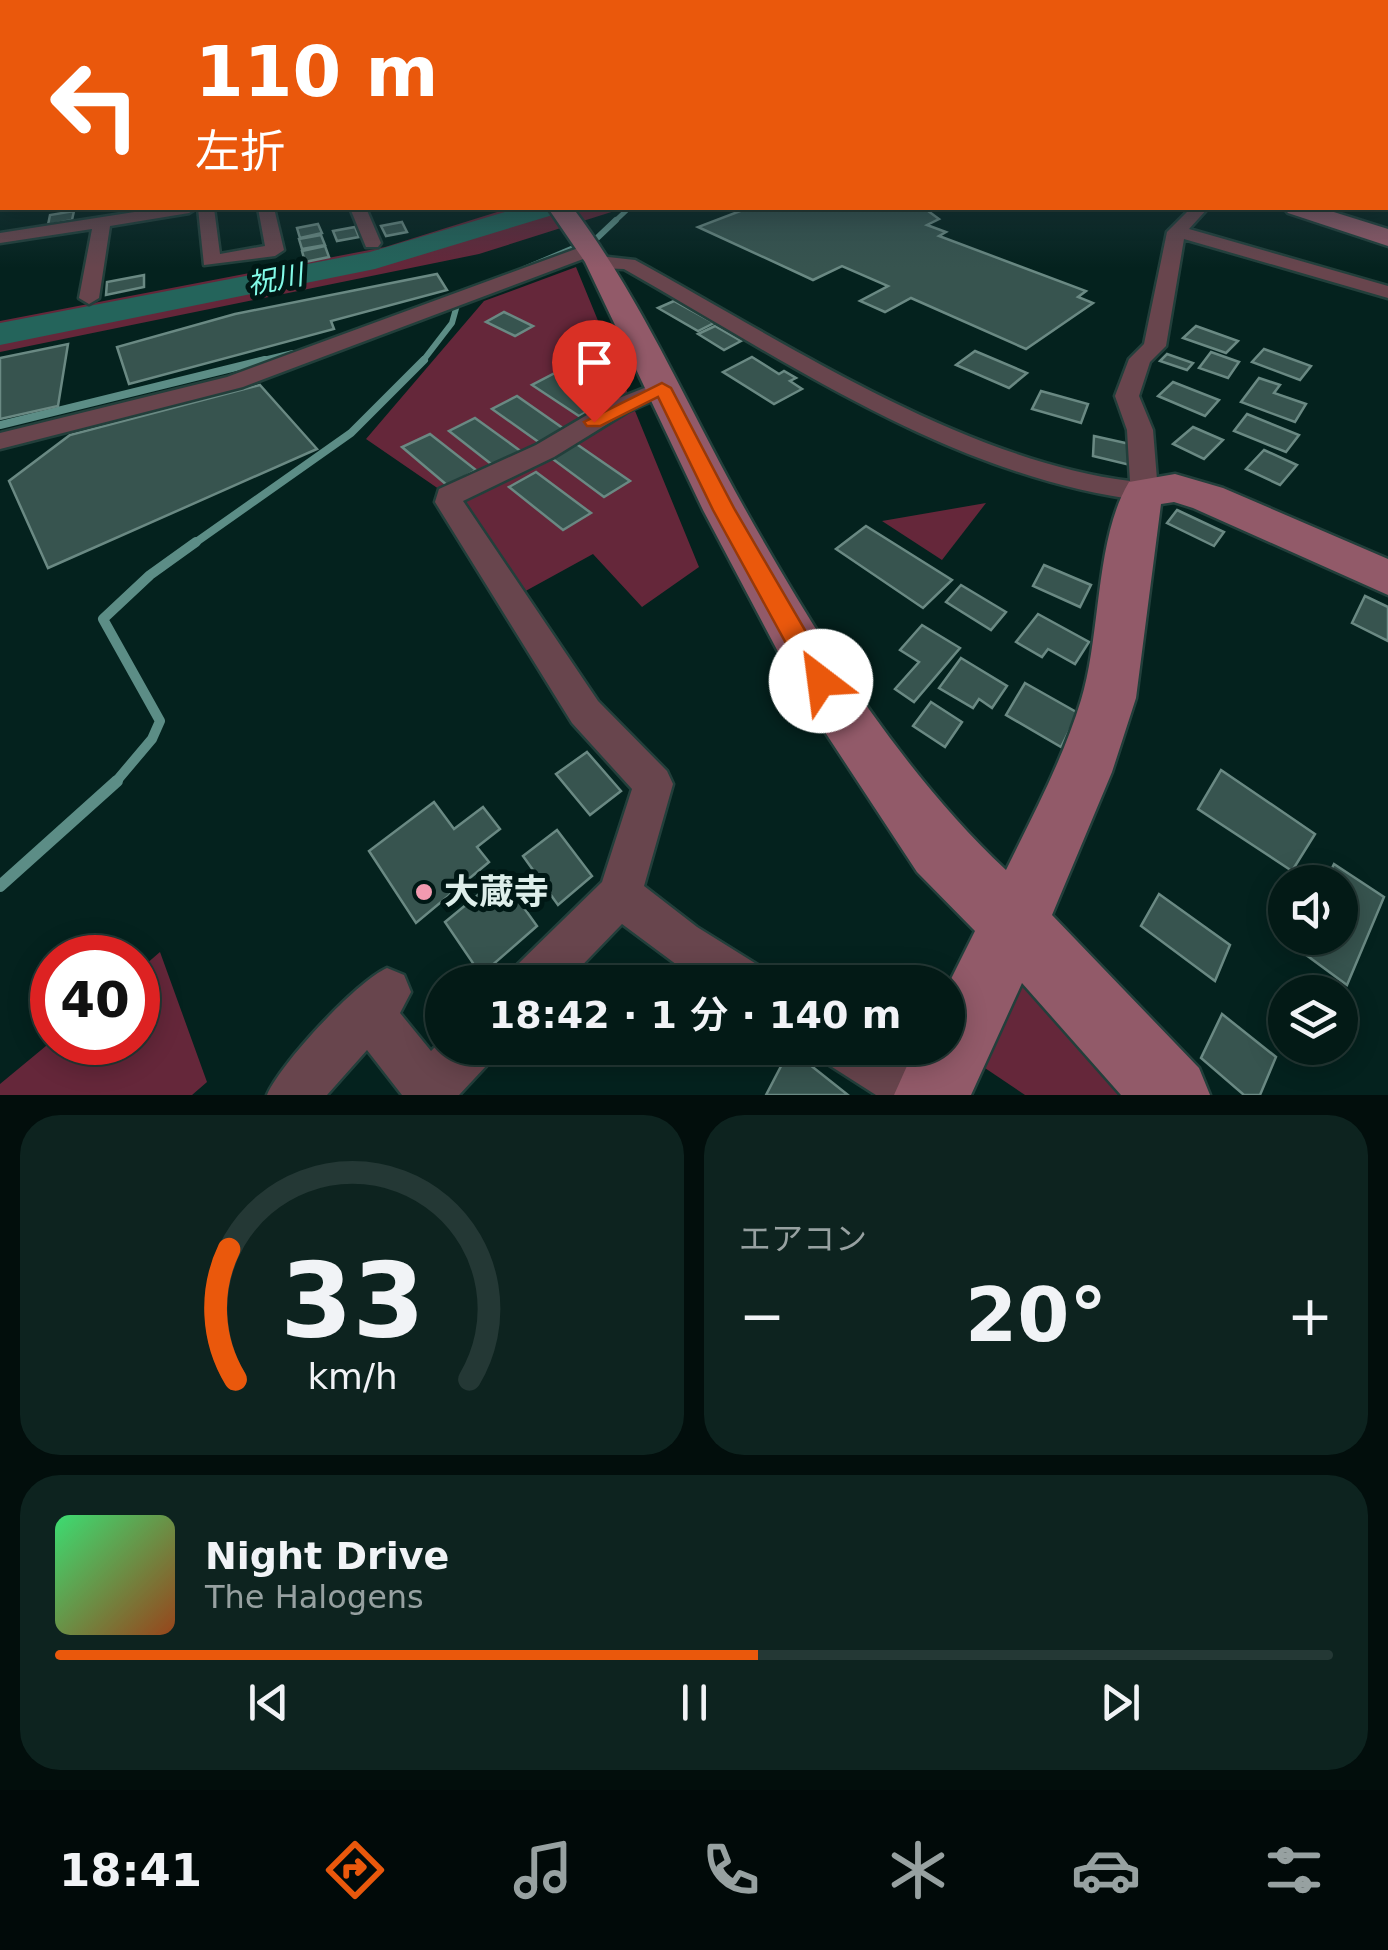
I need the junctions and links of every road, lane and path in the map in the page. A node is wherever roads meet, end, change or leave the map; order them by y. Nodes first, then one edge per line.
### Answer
1 (39, 210) edge
2 (177, 210) edge
3 (206, 210) edge
4 (266, 210) edge
5 (359, 210) edge
6 (1198, 210) edge
7 (1303, 210) edge
8 (102, 222) junction
9 (1178, 231) junction
10 (33, 233) junction
11 (580, 235) edge
12 (0, 238) edge
13 (1388, 238) edge
14 (372, 243) dead end
15 (1388, 292) edge
16 (89, 298) dead end
17 (662, 388) junction
18 (0, 441) edge
19 (1144, 492) junction
20 (1388, 578) edge
21 (620, 895) junction
22 (1015, 924) junction
23 (551, 965) edge
24 (714, 965) edge
25 (453, 1065) edge
26 (874, 1065) edge
27 (293, 1095) edge
28 (923, 1095) edge
29 (932, 1095) edge
30 (1172, 1095) edge

1 - 10 street
2 - 8 street
3 - 4 street
5 - 14 street
6 - 9 street
7 - 13 street
8 - 10 street
8 - 16 street
9 - 15 street
9 - 19 street
10 - 12 street
11 - 17 street
11 - 18 street
11 - 19 street
17 - 21 street
17 - 22 street
19 - 20 street
19 - 22 street
21 - 23 street
21 - 24 street
22 - 29 street
22 - 30 street
25 - 27 street
26 - 28 street

